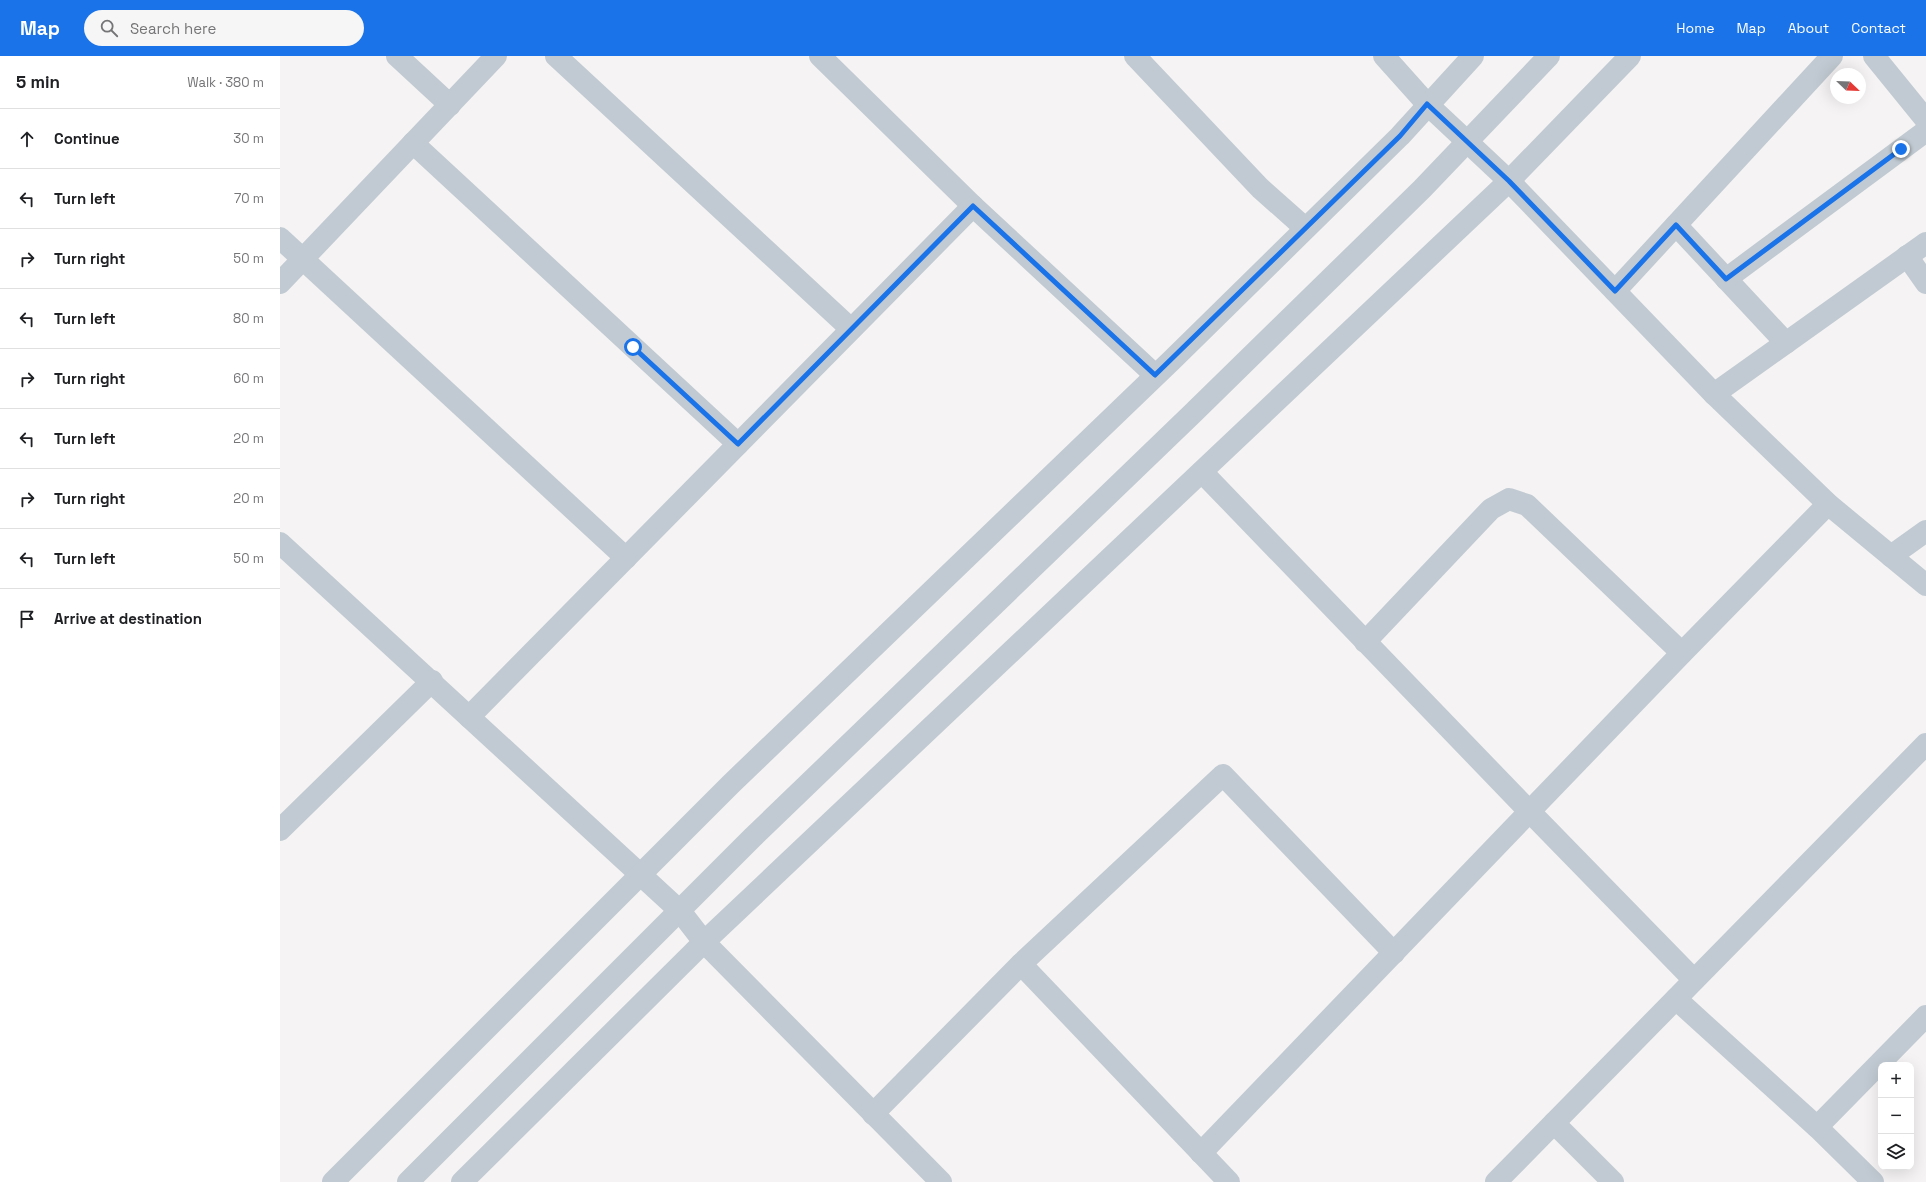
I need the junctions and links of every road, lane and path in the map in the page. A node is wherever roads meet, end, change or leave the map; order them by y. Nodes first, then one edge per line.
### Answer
1 (397, 56) edge
2 (496, 56) edge
3 (556, 56) edge
4 (820, 56) edge
5 (1135, 56) edge
6 (1384, 56) edge
7 (1473, 56) edge
8 (1549, 56) edge
9 (1630, 56) edge
10 (1832, 56) edge
11 (1874, 56) edge
12 (1427, 104) junction
13 (450, 105) junction
14 (1926, 120) edge
15 (1926, 131) edge
16 (1467, 142) junction
17 (413, 143) junction
18 (1509, 181) junction
19 (973, 206) junction
20 (1676, 225) junction
21 (1305, 228) junction
22 (280, 238) edge
23 (1926, 243) edge
24 (1907, 256) junction
25 (304, 258) junction
26 (1726, 279) junction
27 (280, 283) edge
28 (1926, 284) edge
29 (1615, 291) junction
30 (851, 329) junction
31 (1786, 343) junction
32 (1155, 375) junction
33 (1714, 394) junction
34 (738, 444) junction
35 (1202, 472) junction
36 (1828, 504) junction
37 (1926, 532) edge
38 (280, 543) edge
39 (1891, 556) junction
40 (626, 558) junction
41 (1926, 585) edge
42 (1365, 642) junction
43 (1682, 653) junction
44 (432, 681) junction
45 (469, 717) junction
46 (1926, 744) edge
47 (1529, 812) junction
48 (280, 830) edge
49 (641, 874) junction
50 (680, 910) junction
51 (704, 942) junction
52 (1394, 952) junction
53 (1021, 964) junction
54 (1694, 980) junction
55 (1676, 999) junction
56 (1926, 1016) edge
57 (873, 1114) junction
58 (1554, 1123) junction
59 (1817, 1127) junction
60 (1201, 1152) junction
61 (333, 1182) edge
62 (408, 1182) edge
63 (462, 1182) edge
64 (941, 1182) edge
65 (1229, 1182) edge
66 (1496, 1182) edge
67 (1613, 1182) edge
68 (1873, 1182) edge

1 - 13 street
2 - 13 street
3 - 30 street
4 - 19 street
5 - 21 street
6 - 12 street
7 - 12 street
8 - 16 street
9 - 18 street
10 - 20 street
11 - 14 street
12 - 16 street
12 - 21 street
13 - 17 street
15 - 26 street
16 - 18 street
16 - 50 street
17 - 25 street
17 - 34 street
18 - 29 street
18 - 35 street
19 - 30 street
19 - 32 street
20 - 26 street
20 - 29 street
21 - 32 street
22 - 25 street
23 - 24 street
24 - 28 street
24 - 31 street
25 - 27 street
25 - 40 street
26 - 31 street
29 - 33 street
30 - 34 street
31 - 33 street
32 - 49 street
33 - 36 street
34 - 40 street
35 - 42 street
35 - 51 street
36 - 39 street
36 - 43 street
37 - 39 street
38 - 44 street
39 - 41 street
40 - 45 street
42 - 43 street
42 - 47 street
43 - 47 street
44 - 45 street
44 - 48 street
45 - 49 street
46 - 54 street
47 - 52 street
47 - 54 street
49 - 50 street
49 - 61 street
50 - 51 street
50 - 62 street
51 - 57 street
51 - 63 street
52 - 53 street
52 - 60 street
53 - 57 street
53 - 60 street
54 - 55 street
55 - 58 street
55 - 59 street
56 - 59 street
57 - 64 street
58 - 66 street
58 - 67 street
59 - 68 street
60 - 65 street

